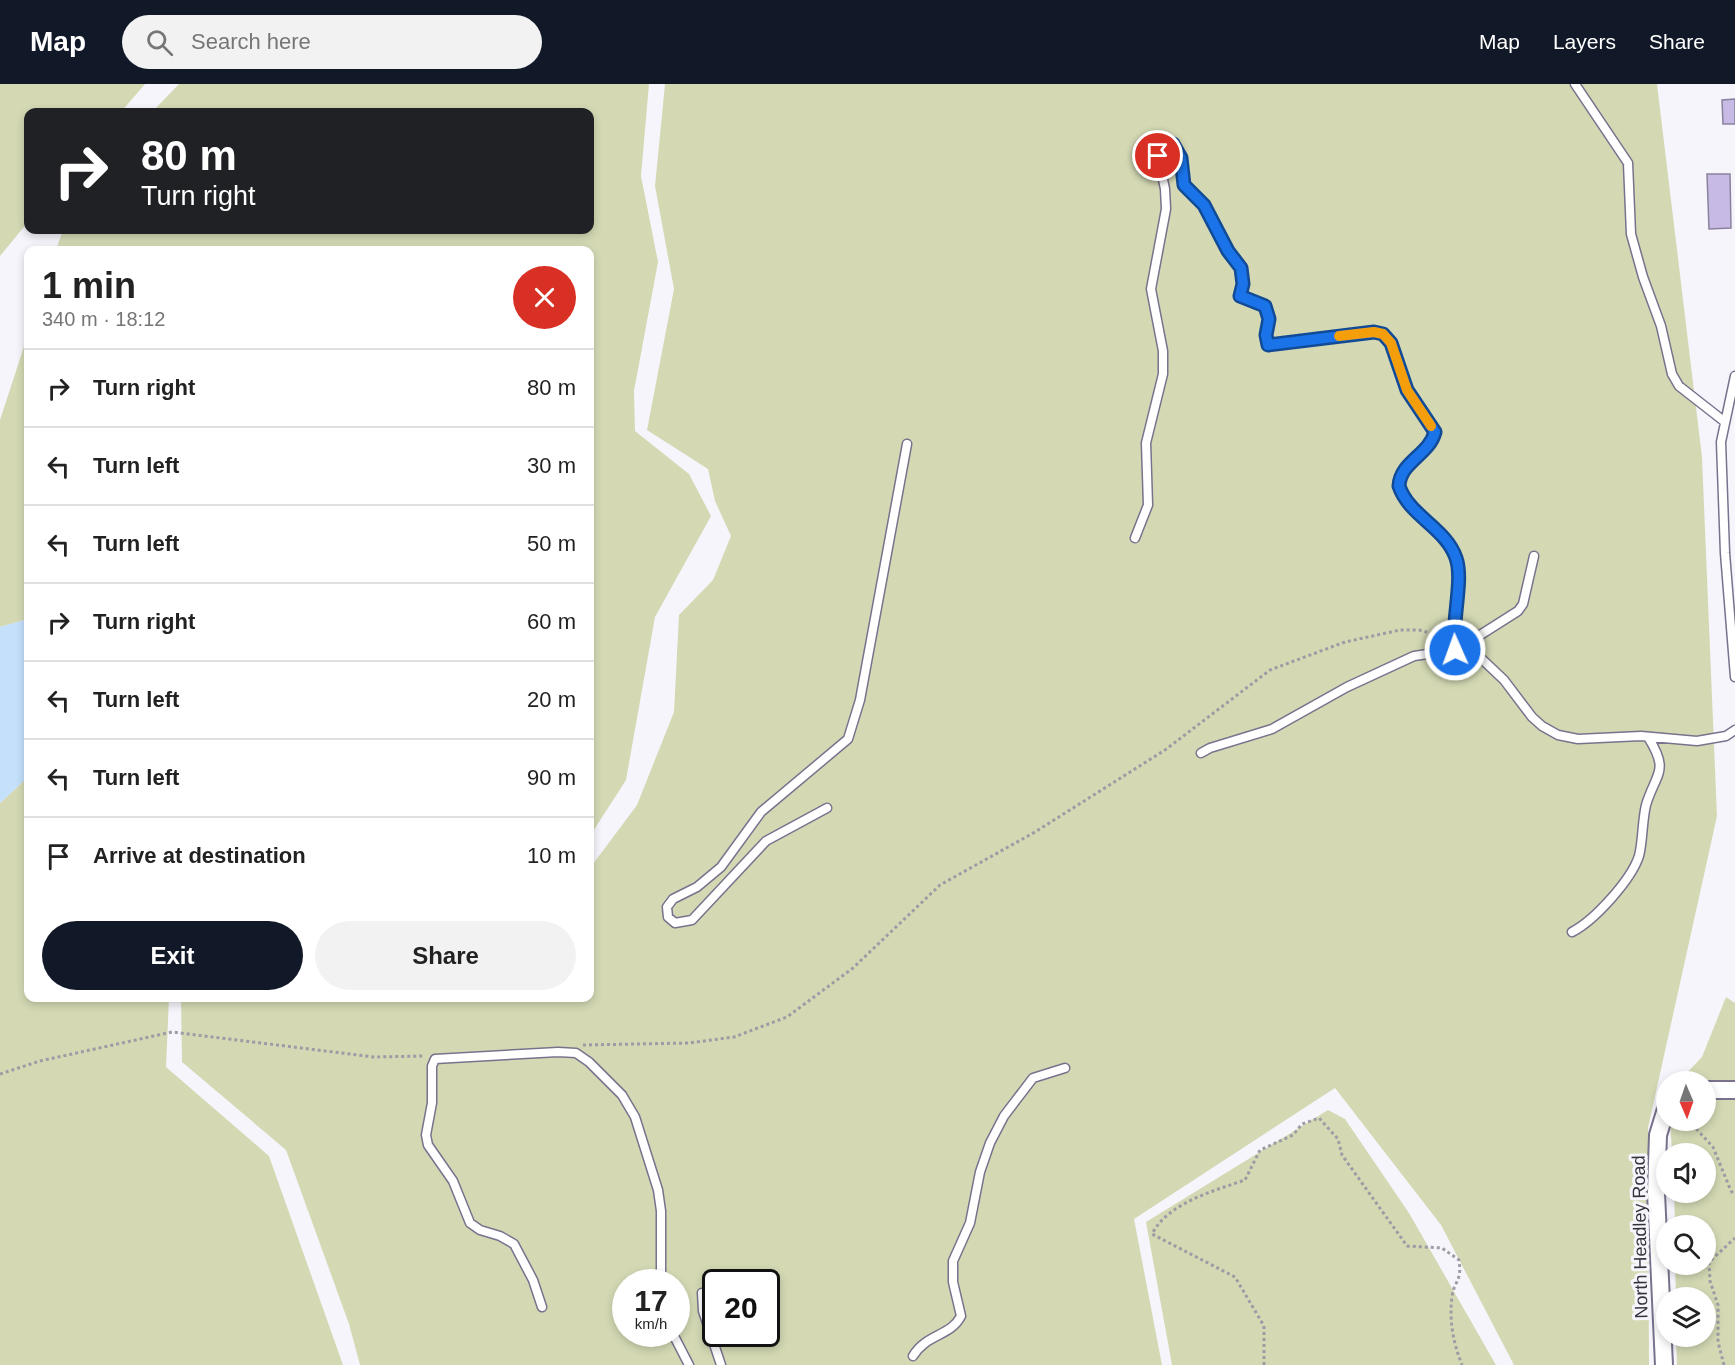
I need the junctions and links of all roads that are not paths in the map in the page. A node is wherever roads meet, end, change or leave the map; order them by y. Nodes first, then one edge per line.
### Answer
1 (1575, 84) edge
2 (1735, 376) edge
3 (1725, 422) junction
4 (907, 444) dead end
5 (1135, 538) dead end
6 (1534, 556) dead end
7 (1735, 677) edge
8 (1735, 730) edge
9 (1648, 737) junction
10 (1201, 753) dead end
11 (827, 808) dead end
12 (1572, 932) dead end
13 (1065, 1068) dead end
14 (1716, 1090) edge
15 (1735, 1090) edge
16 (1659, 1131) edge
17 (661, 1269) edge
18 (542, 1307) dead end
19 (680, 1347) edge
20 (715, 1347) edge
21 (913, 1356) dead end
22 (689, 1365) edge
23 (721, 1365) edge
24 (1664, 1365) edge

1 - 3 lane
2 - 3 lane
3 - 7 lane
4 - 11 lane
5 - 10 lane
6 - 9 lane
8 - 9 lane
9 - 12 lane
13 - 21 lane
14 - 15 street
16 - 24 street, North Headley Road
17 - 18 lane
19 - 22 lane
20 - 23 lane

